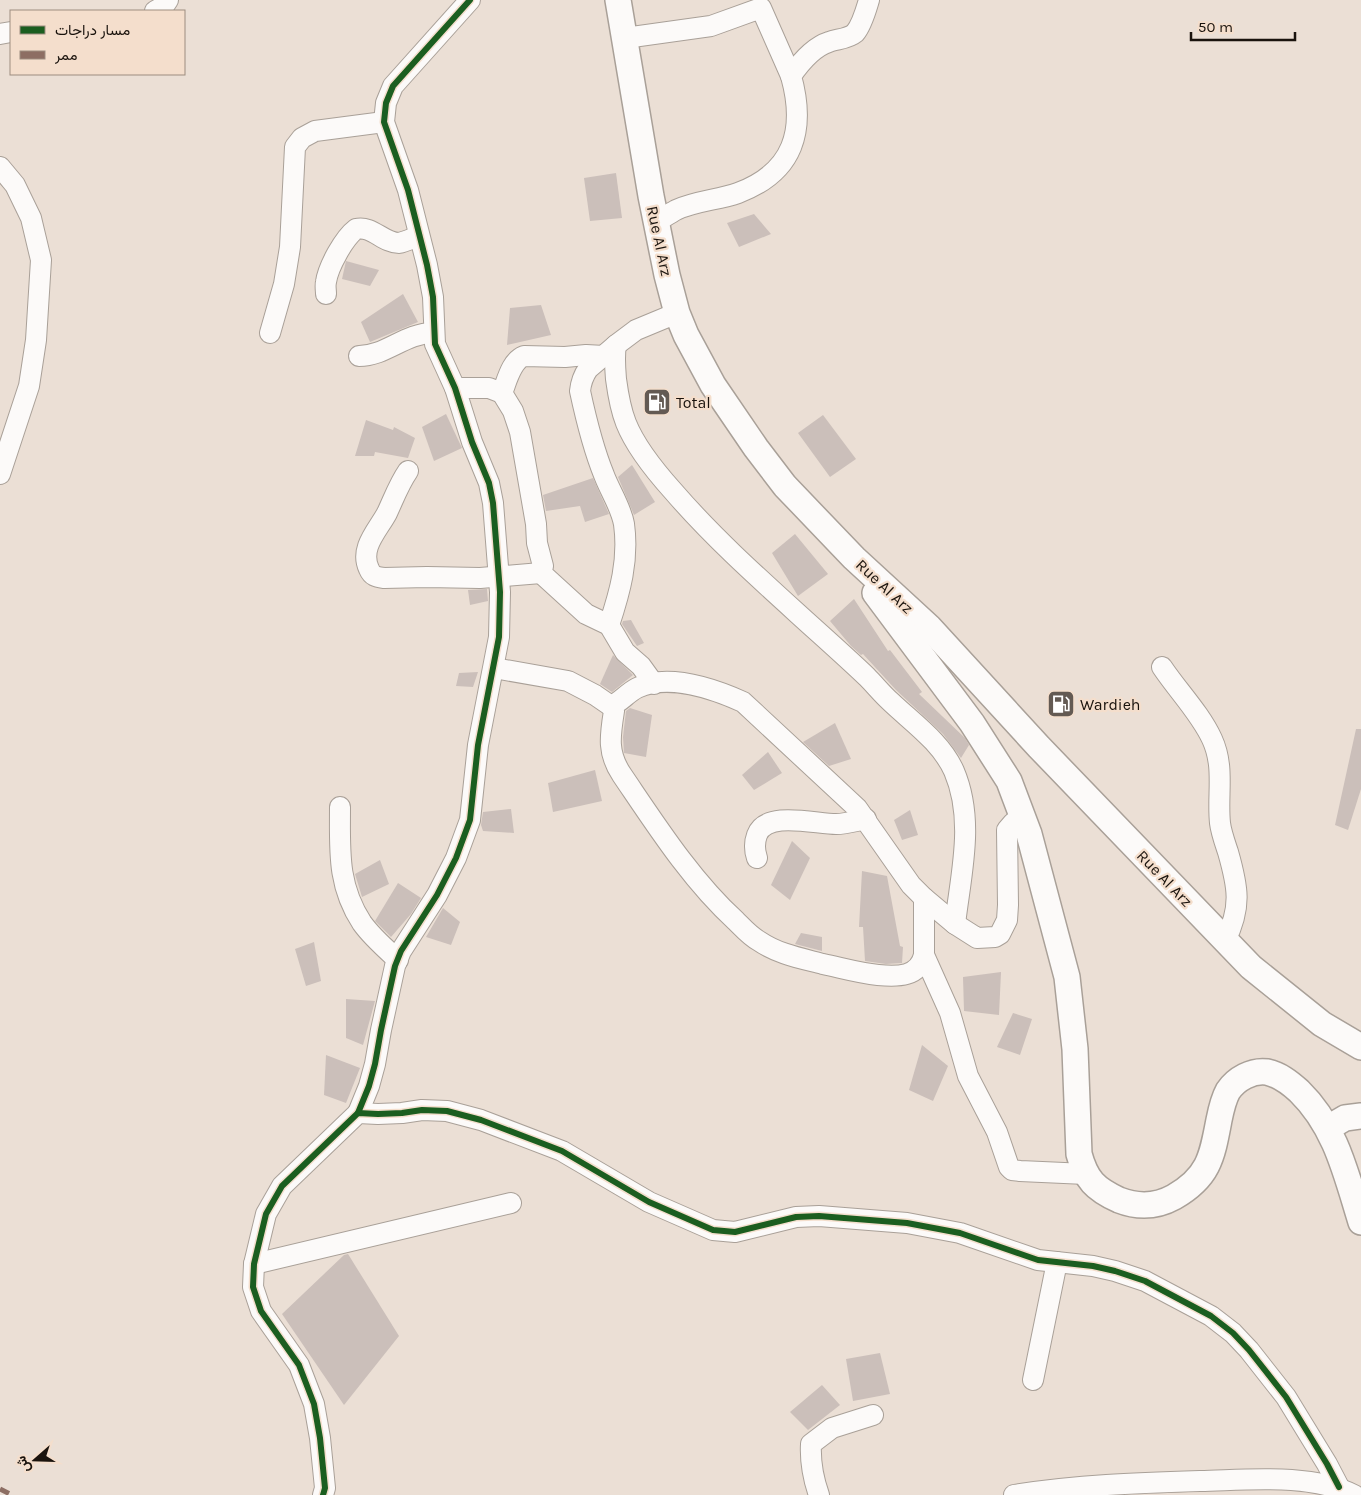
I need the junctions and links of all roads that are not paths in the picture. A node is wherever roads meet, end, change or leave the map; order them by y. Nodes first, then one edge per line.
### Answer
1 (168, 0) edge
2 (470, 0) edge
3 (618, 0) edge
4 (869, 0) edge
5 (765, 4) edge
6 (157, 10) edge
7 (625, 38) junction
8 (791, 76) junction
9 (384, 122) junction
10 (0, 167) edge
11 (656, 222) junction
12 (418, 236) junction
13 (326, 294) dead end
14 (678, 313) junction
15 (270, 333) dead end
16 (433, 333) junction
17 (610, 350) junction
18 (359, 356) dead end
19 (455, 388) junction
20 (502, 393) junction
21 (408, 471) dead end
22 (0, 474) edge
23 (854, 558) junction
24 (541, 573) junction
25 (500, 577) junction
26 (609, 625) junction
27 (1162, 667) dead end
28 (494, 668) junction
29 (654, 684) junction
30 (611, 706) junction
31 (340, 807) dead end
32 (866, 819) junction
33 (1026, 824) junction
34 (756, 858) dead end
35 (924, 898) junction
36 (954, 924) junction
37 (1226, 941) junction
38 (924, 955) junction
39 (398, 960) junction
40 (1361, 1047) edge
41 (358, 1112) junction
42 (1361, 1116) edge
43 (1328, 1128) junction
44 (1086, 1174) junction
45 (511, 1204) dead end
46 (1361, 1222) edge
47 (1056, 1262) junction
48 (254, 1264) junction
49 (1033, 1380) dead end
50 (872, 1415) dead end
51 (1346, 1491) edge
52 (323, 1495) edge
53 (819, 1495) edge
54 (1014, 1495) edge

1 - 6 street
2 - 9 street
3 - 7 main road, Rue Al Arz
4 - 8 street
5 - 7 street
5 - 8 street
7 - 11 main road, Rue Al Arz
8 - 11 street
9 - 12 street
9 - 15 street
10 - 22 street
11 - 14 main road, Rue Al Arz
12 - 13 street
12 - 16 street
14 - 17 street
14 - 23 main road, Rue Al Arz
16 - 18 street
16 - 19 street
17 - 20 street
17 - 26 street
17 - 36 street
19 - 20 street
19 - 25 street
20 - 24 street
21 - 25 street
23 - 33 main road
23 - 37 main road, Rue Al Arz
24 - 25 street
24 - 26 street
25 - 28 street
26 - 29 street
27 - 37 street
28 - 30 street
28 - 39 street
29 - 30 street
29 - 32 street
30 - 38 street
31 - 39 street
32 - 34 street
32 - 35 street
33 - 36 street
33 - 44 main road
35 - 36 street
35 - 38 street
37 - 40 main road, Rue Al Arz
38 - 44 street
39 - 41 street
41 - 47 street
41 - 48 street
42 - 43 main road
43 - 44 main road
43 - 46 main road
45 - 48 street
47 - 49 street
47 - 51 street
48 - 52 street
50 - 53 street
51 - 54 street

